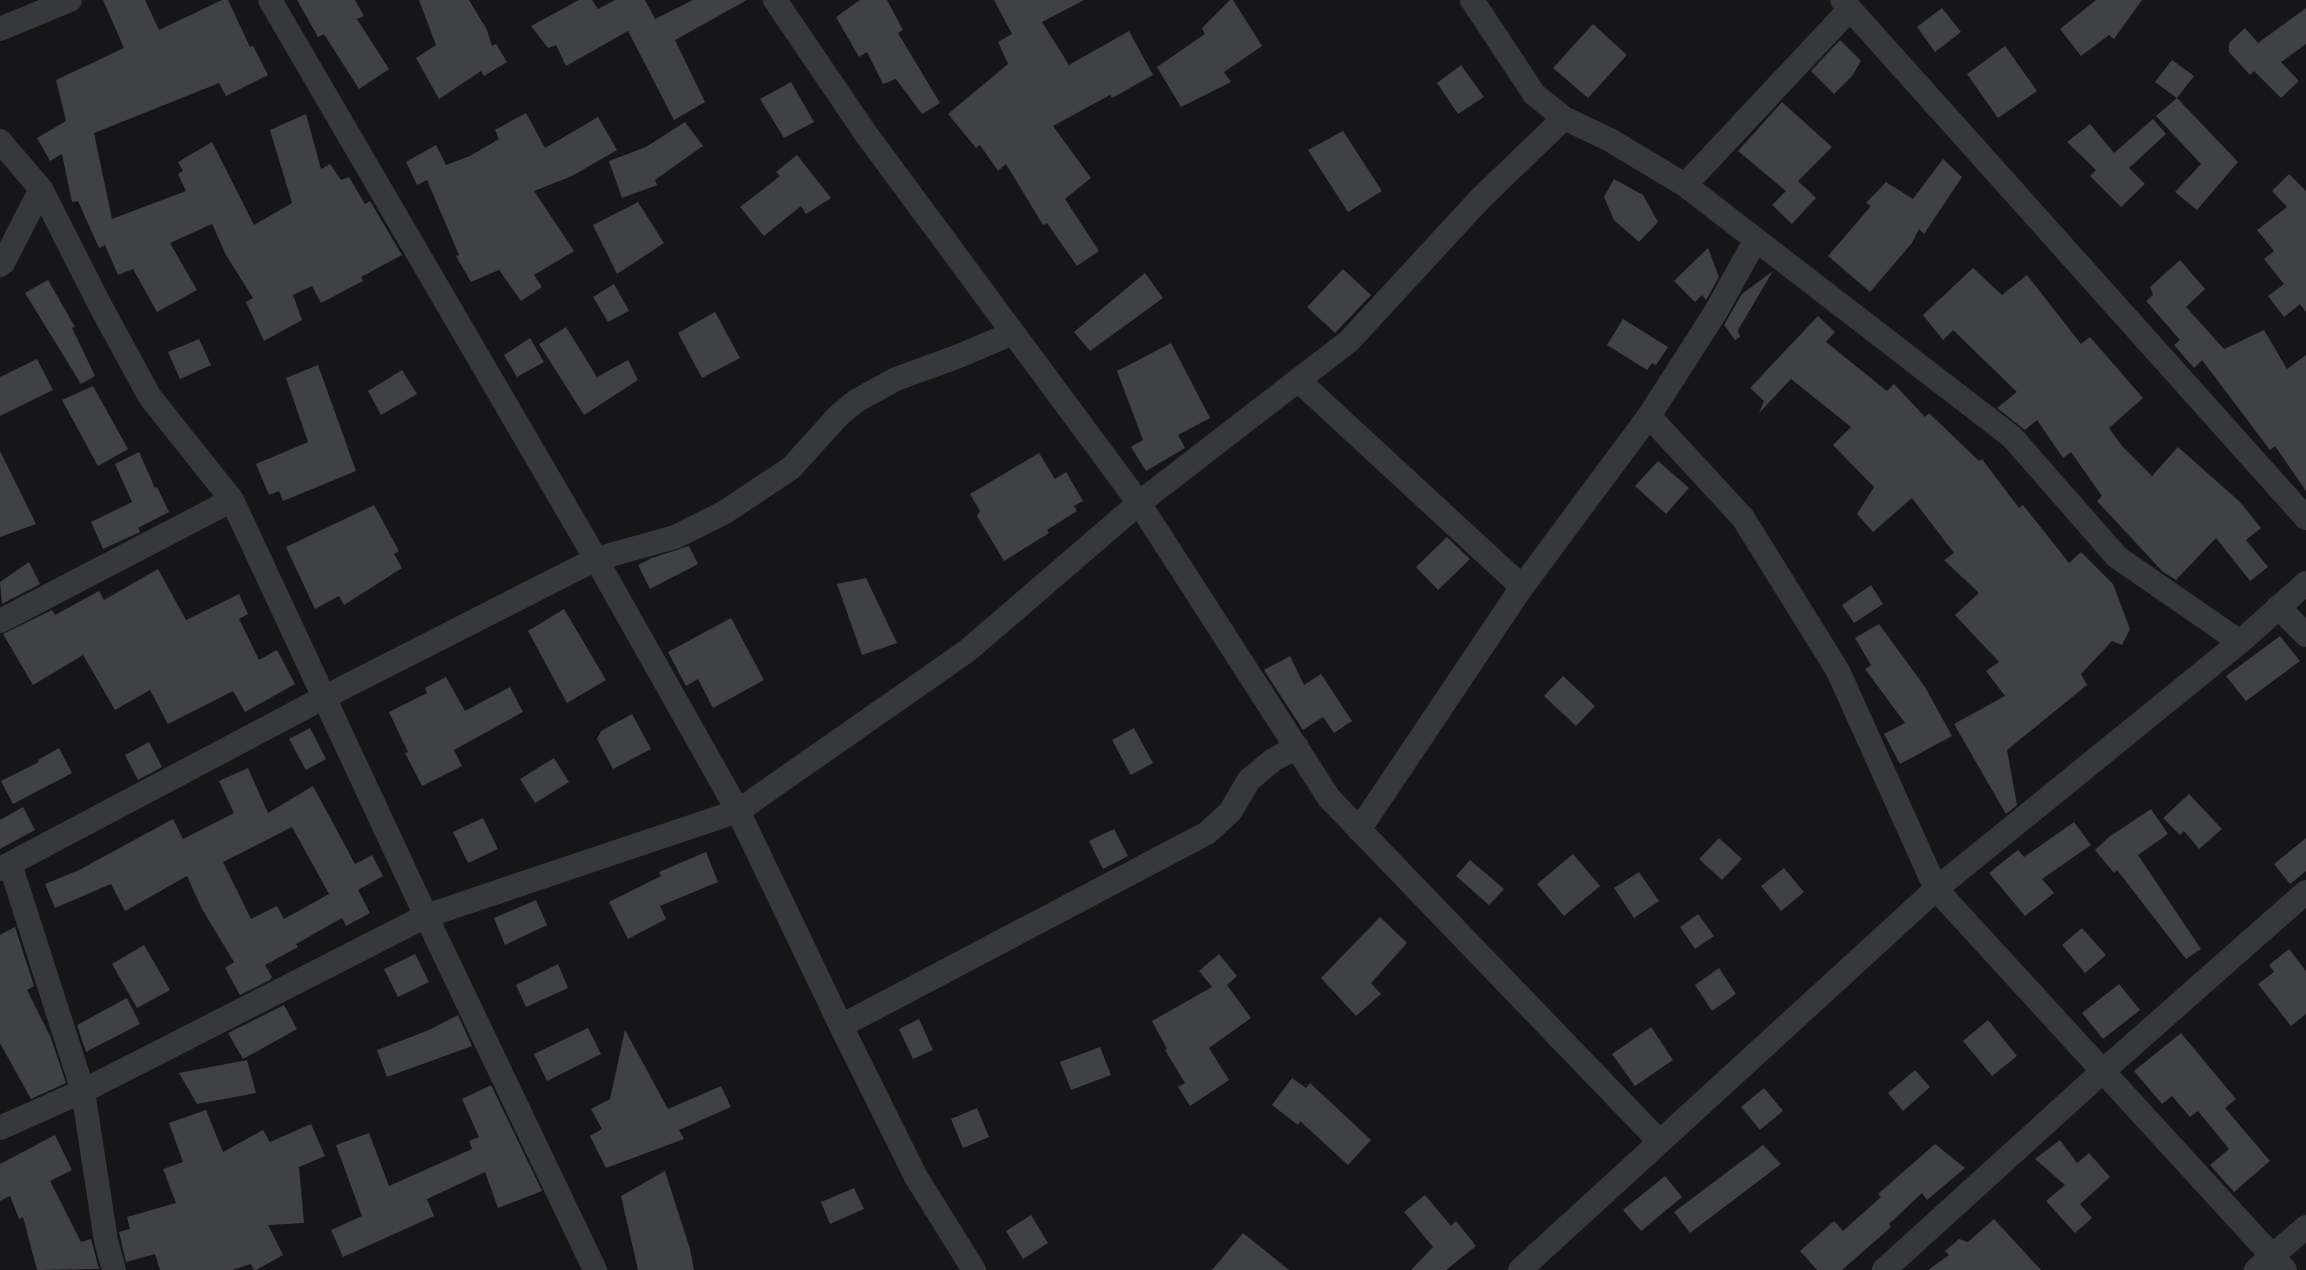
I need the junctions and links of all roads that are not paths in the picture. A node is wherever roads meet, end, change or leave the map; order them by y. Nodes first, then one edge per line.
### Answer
1 (70, 0) edge
2 (270, 0) edge
3 (775, 0) edge
4 (1472, 0) edge
5 (1846, 5) edge
6 (0, 29) edge
7 (1564, 118) junction
8 (0, 141) edge
9 (1685, 185) junction
10 (41, 189) junction
11 (1755, 241) junction
12 (0, 265) edge
13 (1012, 333) junction
14 (1298, 380) junction
15 (1649, 416) junction
16 (232, 500) junction
17 (1139, 503) junction
18 (2306, 518) edge
19 (596, 559) junction
20 (2306, 583) edge
21 (1522, 587) junction
22 (2278, 607) junction
23 (0, 620) edge
24 (2306, 635) edge
25 (2240, 642) junction
26 (323, 698) junction
27 (1297, 747) junction
28 (738, 812) junction
29 (1359, 830) junction
30 (5, 866) edge
31 (1936, 889) junction
32 (2306, 891) edge
33 (426, 916) junction
34 (841, 1026) junction
35 (2103, 1071) junction
36 (83, 1091) junction
37 (0, 1128) edge
38 (1660, 1142) junction
39 (2306, 1227) edge
40 (2271, 1265) edge
41 (1530, 1267) edge
42 (114, 1270) edge
43 (595, 1270) edge
44 (974, 1270) edge
45 (1884, 1270) edge

1 - 6 street
2 - 19 street
3 - 13 street
4 - 7 street
5 - 9 street
5 - 18 street
7 - 9 street
7 - 14 street
8 - 10 street
9 - 11 street
10 - 12 street
10 - 16 street
11 - 15 street
11 - 25 street
13 - 17 street
13 - 19 street
14 - 17 street
14 - 21 street
15 - 21 street
15 - 31 street
16 - 23 street
16 - 26 street
17 - 27 street
17 - 28 street
19 - 26 street
19 - 28 street
20 - 22 street
21 - 29 street
22 - 24 street
22 - 25 street
25 - 31 street
26 - 30 street
26 - 33 street
27 - 29 street
27 - 34 street
28 - 33 street
28 - 34 street
29 - 38 street
30 - 36 street
31 - 35 street
31 - 38 street
32 - 35 street
33 - 36 street
33 - 43 street
34 - 44 street
35 - 40 street
35 - 45 street
36 - 37 street
36 - 42 street
38 - 41 street
39 - 40 street

